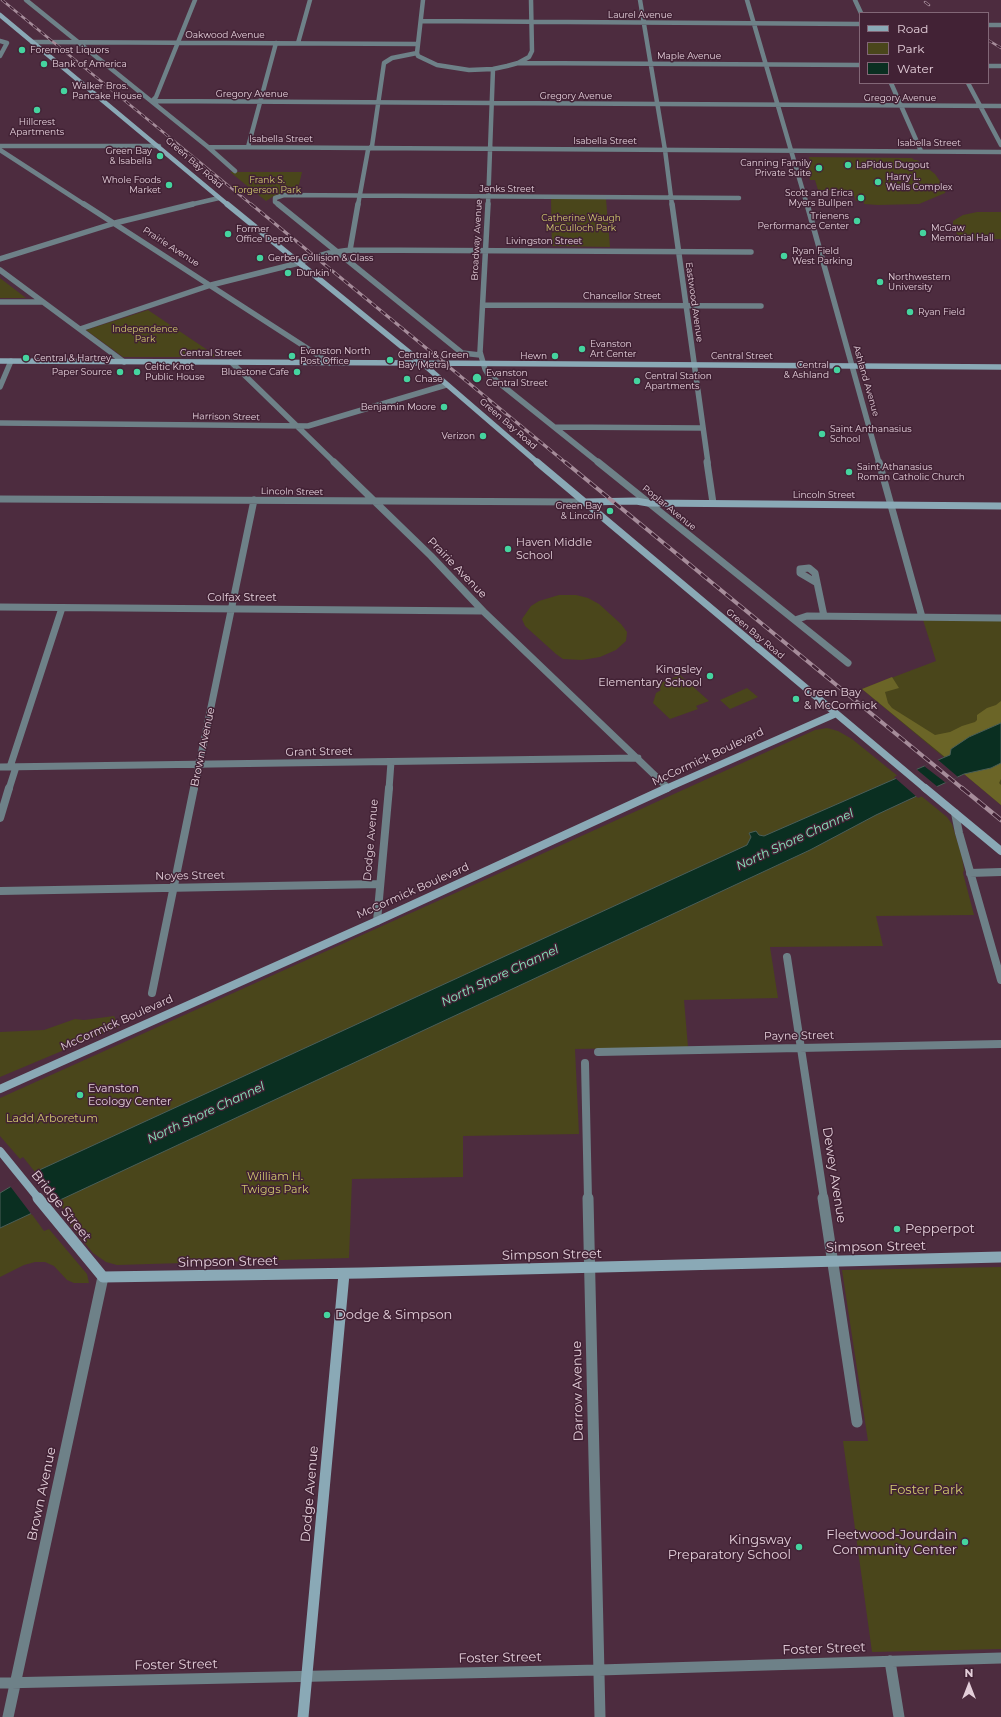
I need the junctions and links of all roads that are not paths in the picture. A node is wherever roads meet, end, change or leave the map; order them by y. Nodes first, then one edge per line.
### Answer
1 (26, 0) edge
2 (195, 0) edge
3 (310, 0) edge
4 (423, 0) edge
5 (531, 0) edge
6 (640, 0) edge
7 (747, 0) edge
8 (855, 0) edge
9 (861, 12) edge
10 (0, 15) edge
11 (421, 22) junction
12 (532, 22) junction
13 (644, 23) junction
14 (754, 23) junction
15 (859, 24) edge
16 (989, 25) edge
17 (1001, 25) edge
18 (0, 42) edge
19 (32, 42) junction
20 (78, 42) junction
21 (178, 43) junction
22 (276, 43) junction
23 (298, 43) junction
24 (418, 44) junction
25 (417, 53) junction
26 (0, 56) edge
27 (518, 63) junction
28 (651, 64) junction
29 (766, 65) junction
30 (859, 65) edge
31 (989, 66) edge
32 (1001, 66) edge
33 (493, 69) junction
34 (891, 84) edge
35 (969, 84) edge
36 (152, 101) junction
37 (260, 102) junction
38 (378, 103) junction
39 (492, 103) junction
40 (657, 104) junction
41 (779, 105) junction
42 (901, 106) junction
43 (980, 106) junction
44 (1001, 106) edge
45 (1001, 145) edge
46 (0, 146) edge
47 (10, 146) junction
48 (159, 146) junction
49 (208, 147) junction
50 (248, 147) junction
51 (371, 147) junction
52 (491, 148) junction
53 (665, 150) junction
54 (792, 150) junction
55 (2, 151) edge
56 (921, 151) junction
57 (1001, 152) edge
58 (0, 158) edge
59 (234, 171) dead end
60 (360, 196) junction
61 (488, 197) junction
62 (219, 198) junction
63 (671, 198) junction
64 (739, 198) dead end
65 (114, 223) junction
66 (350, 250) junction
67 (486, 250) junction
68 (678, 251) junction
69 (337, 252) junction
70 (751, 252) dead end
71 (0, 259) edge
72 (298, 262) junction
73 (0, 270) edge
74 (211, 285) junction
75 (0, 302) edge
76 (42, 302) junction
77 (483, 305) junction
78 (685, 306) junction
79 (761, 306) dead end
80 (80, 329) junction
81 (480, 355) junction
82 (0, 361) edge
83 (11, 361) junction
84 (124, 362) junction
85 (231, 362) junction
86 (330, 363) junction
87 (422, 363) junction
88 (483, 364) junction
89 (694, 365) junction
90 (851, 366) junction
91 (1001, 367) edge
92 (1, 381) edge
93 (446, 385) junction
94 (0, 387) edge
95 (0, 423) edge
96 (298, 426) junction
97 (555, 427) junction
98 (703, 428) junction
99 (0, 499) edge
100 (254, 500) junction
101 (375, 502) junction
102 (584, 502) junction
103 (648, 503) junction
104 (713, 503) junction
105 (890, 505) junction
106 (1001, 506) edge
107 (817, 583) dead end
108 (0, 608) edge
109 (62, 608) junction
110 (232, 609) junction
111 (483, 611) junction
112 (824, 616) junction
113 (922, 617) junction
114 (1001, 618) edge
115 (795, 620) junction
116 (848, 663) dead end
117 (836, 714) junction
118 (638, 758) junction
119 (391, 762) junction
120 (199, 764) junction
121 (0, 767) edge
122 (13, 767) junction
123 (668, 788) junction
124 (955, 813) junction
125 (0, 818) edge
126 (1001, 851) edge
127 (970, 872) junction
128 (1001, 872) edge
129 (380, 884) junction
130 (174, 888) junction
131 (0, 891) edge
132 (377, 921) junction
133 (787, 957) dead end
134 (1001, 980) edge
135 (152, 993) dead end
136 (1001, 1044) edge
137 (802, 1048) junction
138 (598, 1052) dead end
139 (585, 1064) dead end
140 (0, 1088) edge
141 (0, 1151) edge
142 (1001, 1257) edge
143 (833, 1261) junction
144 (590, 1267) junction
145 (344, 1274) junction
146 (103, 1277) junction
147 (857, 1422) dead end
148 (1001, 1658) edge
149 (890, 1661) junction
150 (599, 1670) junction
151 (307, 1676) junction
152 (0, 1683) edge
153 (15, 1683) junction
154 (8, 1717) edge
155 (303, 1717) edge
156 (600, 1717) edge
157 (899, 1717) edge

1 - 20 street
2 - 21 street
3 - 23 street
4 - 11 street
5 - 12 street
6 - 13 street, Eastwood Avenue
7 - 14 street, Ashland Avenue
8 - 9 street
10 - 19 main road, Green Bay Road
11 - 12 street, Laurel Avenue
11 - 24 street
12 - 13 street, Laurel Avenue
12 - 27 street
13 - 14 street, Laurel Avenue
13 - 28 street, Eastwood Avenue
14 - 15 street, Laurel Avenue
14 - 29 street, Ashland Avenue
16 - 17 street
18 - 26 street
19 - 20 street, Oakwood Avenue
19 - 48 main road, Green Bay Road
20 - 21 street, Oakwood Avenue
20 - 36 street
21 - 22 street, Oakwood Avenue
21 - 36 street
22 - 23 street, Oakwood Avenue
22 - 37 street
23 - 24 street, Oakwood Avenue
24 - 25 street
25 - 33 street
25 - 38 street
27 - 28 street, Maple Avenue
27 - 33 street
28 - 29 street, Maple Avenue
28 - 40 street, Eastwood Avenue
29 - 30 street, Maple Avenue
29 - 41 street, Ashland Avenue
31 - 32 street
33 - 39 street, Broadway Avenue
34 - 42 street
35 - 43 street
36 - 37 street, Gregory Avenue
36 - 49 street
37 - 38 street, Gregory Avenue
37 - 50 street
38 - 39 street, Gregory Avenue
38 - 51 street
39 - 40 street, Gregory Avenue
39 - 52 street, Broadway Avenue
40 - 41 street, Gregory Avenue
40 - 53 street, Eastwood Avenue
41 - 42 street, Gregory Avenue
41 - 54 street, Ashland Avenue
42 - 43 street, Gregory Avenue
42 - 56 street
43 - 44 street, Gregory Avenue
43 - 45 street
46 - 47 street
47 - 48 street
47 - 55 street
48 - 62 main road, Green Bay Road
49 - 50 street, Isabella Street
49 - 59 street
50 - 51 street, Isabella Street
51 - 52 street, Isabella Street
51 - 60 street
52 - 53 street, Isabella Street
52 - 61 street, Broadway Avenue
53 - 54 street, Isabella Street
53 - 63 street, Eastwood Avenue
54 - 56 street, Isabella Street
54 - 90 street, Ashland Avenue
55 - 58 street
55 - 65 street, Prairie Avenue
56 - 57 street, Isabella Street
60 - 61 street, Jenks Street
60 - 66 street
60 - 69 street, Jenks Street
61 - 63 street, Jenks Street
61 - 67 street, Broadway Avenue
62 - 65 street
62 - 72 main road, Green Bay Road
63 - 64 street, Jenks Street
63 - 68 street, Eastwood Avenue
65 - 71 street
65 - 74 street, Prairie Avenue
66 - 67 street, Livingston Street
66 - 69 street, Livingston Street
67 - 68 street, Livingston Street
67 - 77 street, Broadway Avenue
68 - 70 street, Livingston Street
68 - 78 street, Eastwood Avenue
69 - 72 street, Livingston Street
69 - 81 street
72 - 74 street, Livingston Street
72 - 87 main road, Green Bay Road
73 - 76 street
74 - 80 street, Livingston Street
74 - 86 street, Prairie Avenue
75 - 76 street
76 - 80 street
77 - 78 street, Chancellor Street
77 - 81 street, Broadway Avenue
78 - 79 street, Chancellor Street
78 - 89 street, Eastwood Avenue
80 - 84 street
81 - 88 street, Broadway Avenue
82 - 83 main road, Central Street
83 - 84 main road, Central Street
83 - 92 street
84 - 85 main road, Central Street
85 - 86 main road, Central Street
85 - 96 street, Prairie Avenue
86 - 87 main road, Central Street
87 - 88 main road, Central Street
87 - 93 main road, Green Bay Road
88 - 89 main road, Central Street
88 - 97 street, Poplar Avenue
89 - 90 main road, Central Street
89 - 98 street, Eastwood Avenue
90 - 91 main road, Central Street
90 - 105 street, Ashland Avenue
92 - 94 street
93 - 96 street, Harrison Street
93 - 102 main road, Green Bay Road
95 - 96 street, Harrison Street
96 - 101 street, Prairie Avenue
97 - 98 street
97 - 103 street, Poplar Avenue
98 - 104 street, Eastwood Avenue
99 - 100 street, Lincoln Street
100 - 101 street, Lincoln Street
100 - 110 street, Brown Avenue
101 - 102 street, Lincoln Street
101 - 111 street, Prairie Avenue
102 - 103 main road, Lincoln Street
102 - 117 main road, Green Bay Road
103 - 104 main road, Lincoln Street
103 - 115 street, Poplar Avenue
104 - 105 main road, Lincoln Street
105 - 106 main road, Lincoln Street
105 - 113 street, Ashland Avenue
107 - 112 street
108 - 109 street, Colfax Street
109 - 110 street, Colfax Street
109 - 122 street
110 - 111 street, Colfax Street
110 - 120 street, Brown Avenue
111 - 118 street, Prairie Avenue
112 - 113 street
112 - 115 street
113 - 114 street
115 - 116 street, Poplar Avenue
117 - 123 main road, McCormick Boulevard
117 - 124 main road, Green Bay Road
118 - 119 street, Grant Street
118 - 123 street, Prairie Avenue
119 - 120 street, Grant Street
119 - 129 street, Dodge Avenue
120 - 122 street, Grant Street
120 - 130 street, Brown Avenue
121 - 122 street, Grant Street
122 - 125 street
123 - 132 main road, McCormick Boulevard
124 - 126 main road, Green Bay Road
124 - 127 street
127 - 128 street
127 - 134 street
129 - 130 street, Noyes Street
129 - 132 street, Dodge Avenue
130 - 131 street, Noyes Street
130 - 135 street, Brown Avenue
132 - 140 main road, McCormick Boulevard
133 - 137 street, Dewey Avenue
136 - 137 street, Payne Street
137 - 138 street, Payne Street
137 - 143 street, Dewey Avenue
139 - 144 street, Darrow Avenue
141 - 146 main road, Bridge Street
142 - 143 main road, Simpson Street
143 - 144 main road, Simpson Street
143 - 147 street, Dewey Avenue
144 - 145 main road, Simpson Street
144 - 150 street, Darrow Avenue
145 - 146 main road, Simpson Street
145 - 151 main road, Dodge Avenue
146 - 153 street, Brown Avenue
148 - 149 street, Foster Street
149 - 150 street, Foster Street
149 - 157 street
150 - 151 street, Foster Street
150 - 156 street, Darrow Avenue
151 - 153 street, Foster Street
151 - 155 main road, Dodge Avenue
152 - 153 street, Foster Street
153 - 154 street, Brown Avenue

